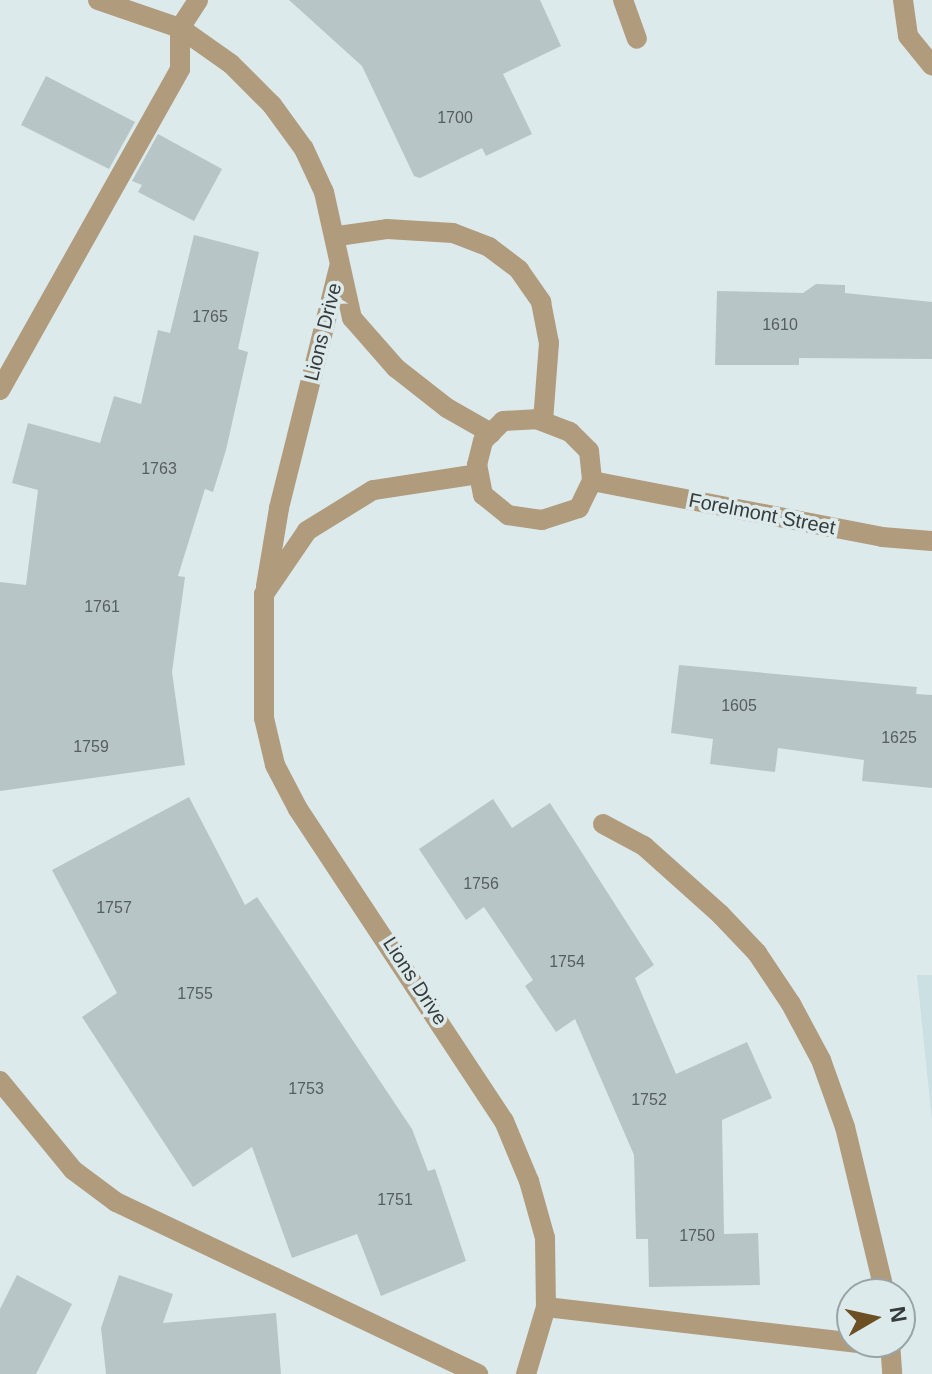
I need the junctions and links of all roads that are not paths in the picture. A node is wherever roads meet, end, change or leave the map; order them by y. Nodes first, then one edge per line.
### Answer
1 (98, 0) edge
2 (198, 0) edge
3 (623, 0) edge
4 (903, 0) edge
5 (180, 28) junction
6 (637, 39) dead end
7 (932, 66) edge
8 (338, 236) junction
9 (341, 257) junction
10 (0, 390) edge
11 (543, 421) junction
12 (491, 433) junction
13 (478, 474) junction
14 (592, 481) junction
15 (932, 541) edge
16 (264, 594) junction
17 (603, 824) dead end
18 (0, 1081) edge
19 (881, 1278) edge
20 (546, 1307) junction
21 (836, 1338) edge
22 (478, 1374) edge
23 (526, 1374) edge

1 - 5 street, Lions Drive
2 - 5 street
3 - 6 street
4 - 7 street
5 - 8 street, Lions Drive
5 - 10 street
8 - 9 street, Lions Drive
8 - 11 street
9 - 12 street, Lions Drive
9 - 16 street, Lions Drive
11 - 12 street
11 - 14 street
12 - 13 street
13 - 14 street
13 - 16 street
14 - 15 street, Forelmont Street
16 - 20 street, Lions Drive
17 - 19 street
18 - 22 street
20 - 21 street
20 - 23 street, Lions Drive

